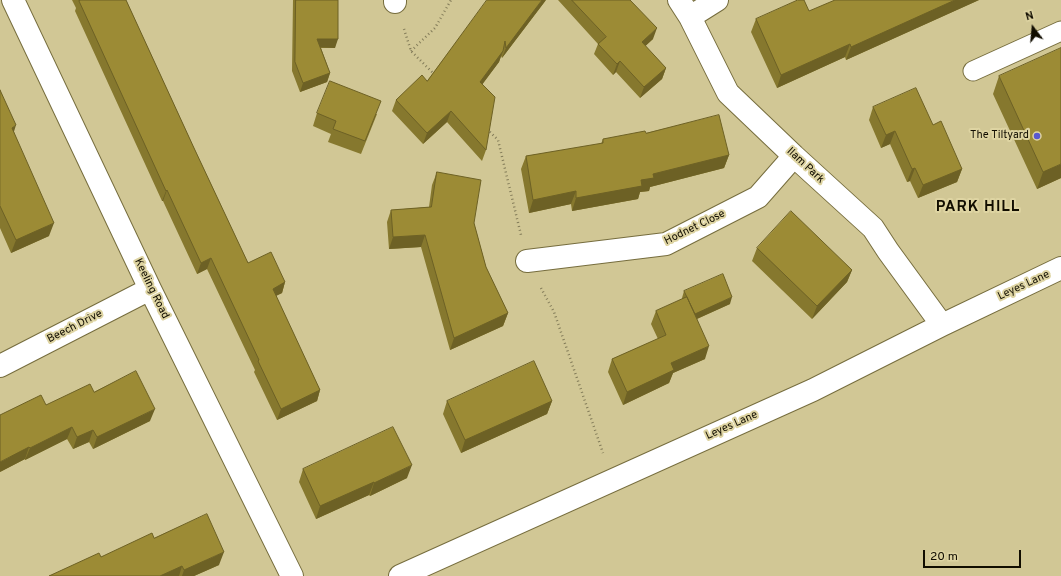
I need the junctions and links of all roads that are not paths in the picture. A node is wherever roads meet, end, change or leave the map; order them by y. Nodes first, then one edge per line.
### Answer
1 (13, 0) edge
2 (717, 0) edge
3 (684, 8) edge
4 (1061, 31) edge
5 (973, 71) dead end
6 (794, 156) junction
7 (527, 261) dead end
8 (1061, 268) edge
9 (150, 289) junction
10 (942, 325) junction
11 (0, 366) edge
12 (292, 576) edge
13 (400, 576) edge

1 - 9 street, Keeling Road
2 - 3 street
3 - 6 street, Ilam Park
4 - 5 lane
6 - 7 street, Hodnet Close
6 - 10 street, Ilam Park
8 - 10 street, Leyes Lane
9 - 11 street, Beech Drive
9 - 12 street, Keeling Road
10 - 13 street, Leyes Lane

